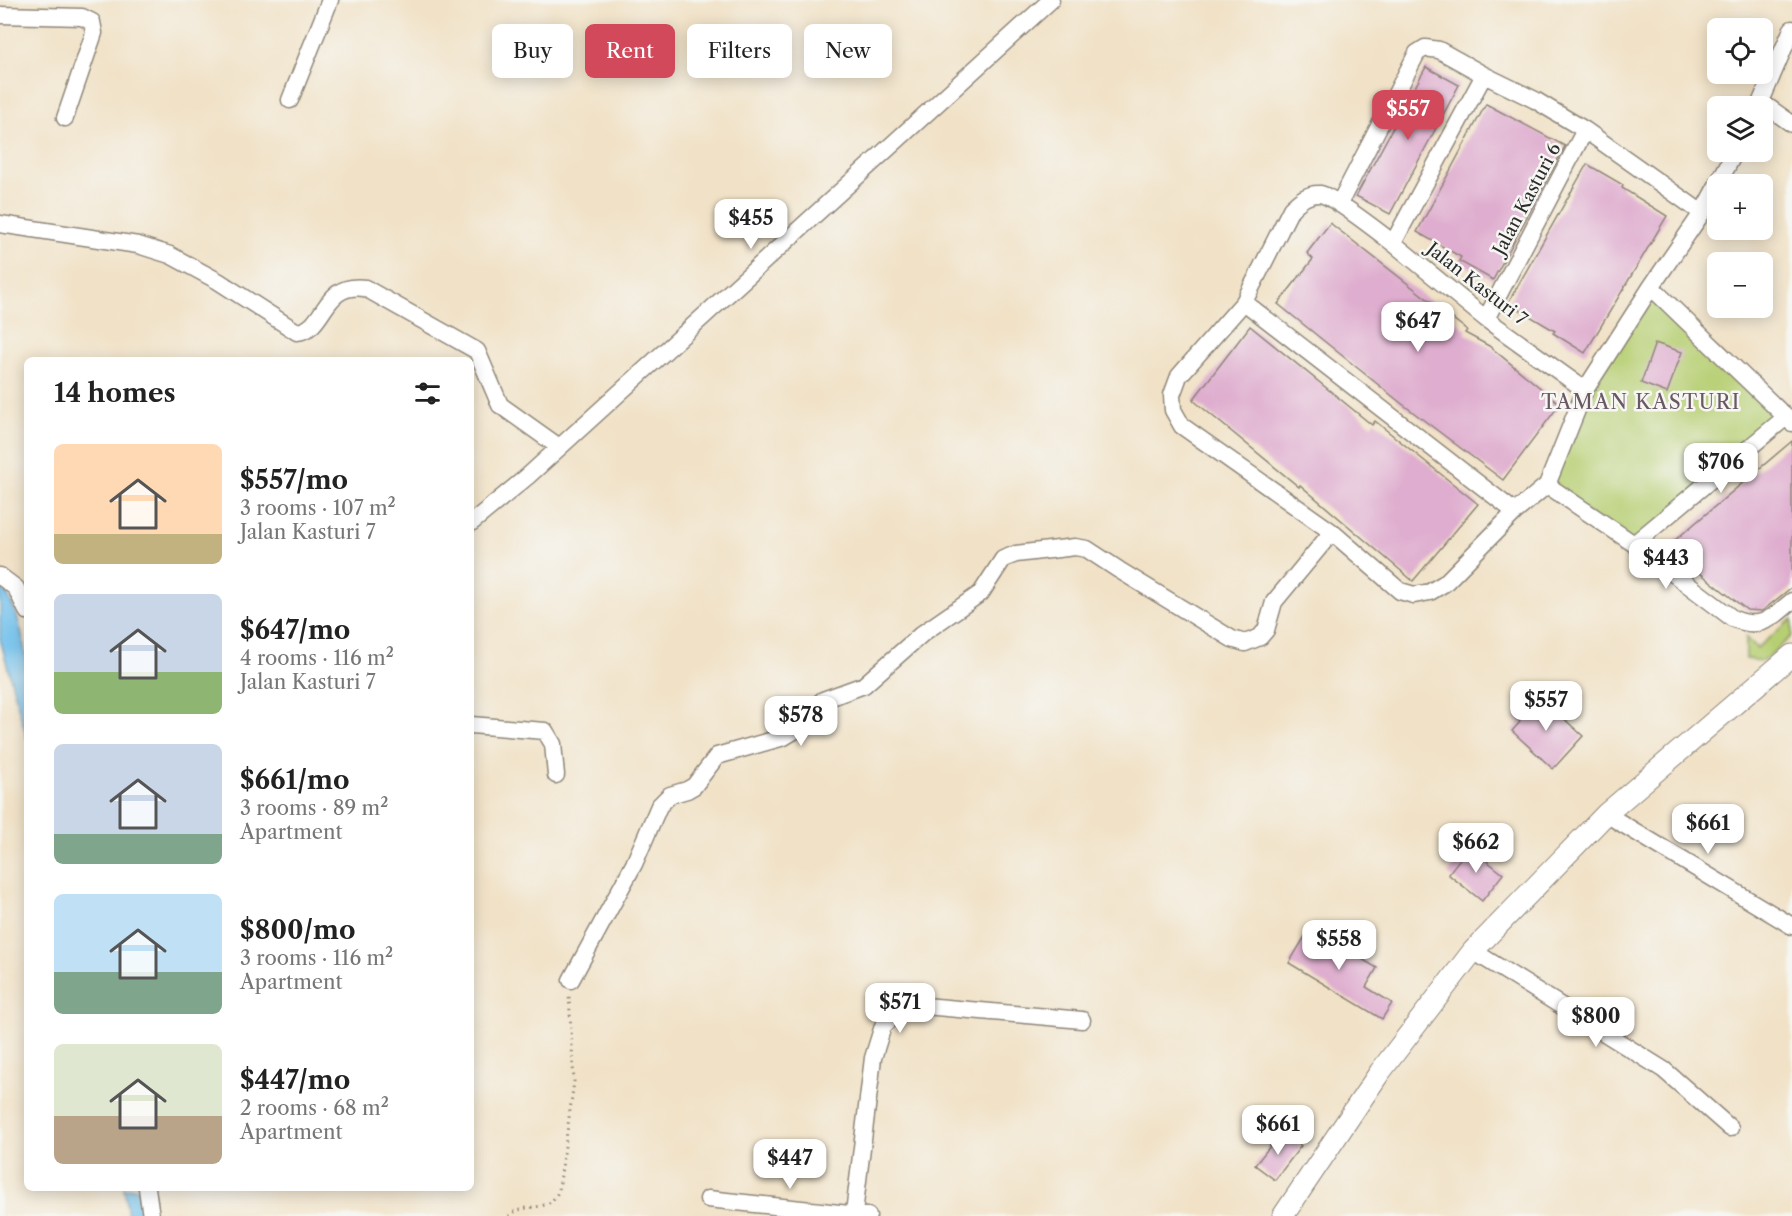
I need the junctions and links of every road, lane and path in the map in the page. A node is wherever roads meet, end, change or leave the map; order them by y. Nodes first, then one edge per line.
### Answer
1 (330, 0) edge
2 (1051, 0) edge
3 (0, 15) edge
4 (1792, 29) edge
5 (1484, 75) junction
6 (1763, 96) edge
7 (290, 100) dead end
8 (1773, 112) edge
9 (65, 118) dead end
10 (1792, 124) edge
11 (1585, 130) junction
12 (1730, 162) edge
13 (1339, 204) junction
14 (1702, 213) junction
15 (0, 224) edge
16 (1393, 243) junction
17 (1651, 287) junction
18 (1244, 302) junction
19 (1486, 319) junction
20 (1585, 390) junction
21 (1789, 420) edge
22 (559, 447) junction
23 (1547, 485) junction
24 (1515, 512) junction
25 (474, 520) edge
26 (1332, 532) junction
27 (1634, 544) junction
28 (0, 576) edge
29 (1792, 601) edge
30 (24, 605) edge
31 (1792, 655) edge
32 (474, 725) edge
33 (556, 775) dead end
34 (1606, 814) junction
35 (1792, 926) edge
36 (1473, 951) junction
37 (571, 980) joint
38 (1082, 1020) dead end
39 (1730, 1128) dead end
40 (147, 1191) edge
41 (708, 1199) dead end
42 (861, 1215) edge
43 (151, 1216) edge
44 (509, 1216) edge
45 (1282, 1216) edge

1 - 7 street
2 - 22 street
3 - 9 street
4 - 6 street
5 - 11 street
5 - 13 street
5 - 16 street
8 - 10 street
11 - 14 street
11 - 19 street, Jalan Kasturi 6
12 - 14 street
13 - 16 street, Jalan Kasturi 7
13 - 18 street, Jalan Kasturi 7
14 - 17 street
15 - 22 street
16 - 19 street, Jalan Kasturi 7
17 - 20 street
17 - 21 street
18 - 24 street
18 - 26 street
19 - 20 street, Jalan Kasturi 7
20 - 23 street
21 - 27 street
22 - 25 street
23 - 24 street
23 - 27 street
24 - 26 street
26 - 37 street
27 - 29 street
28 - 30 street
31 - 34 main road
32 - 33 street
34 - 35 street
34 - 36 main road
36 - 39 street
36 - 45 main road
37 - 44 path
38 - 42 street
40 - 43 street
41 - 42 street

